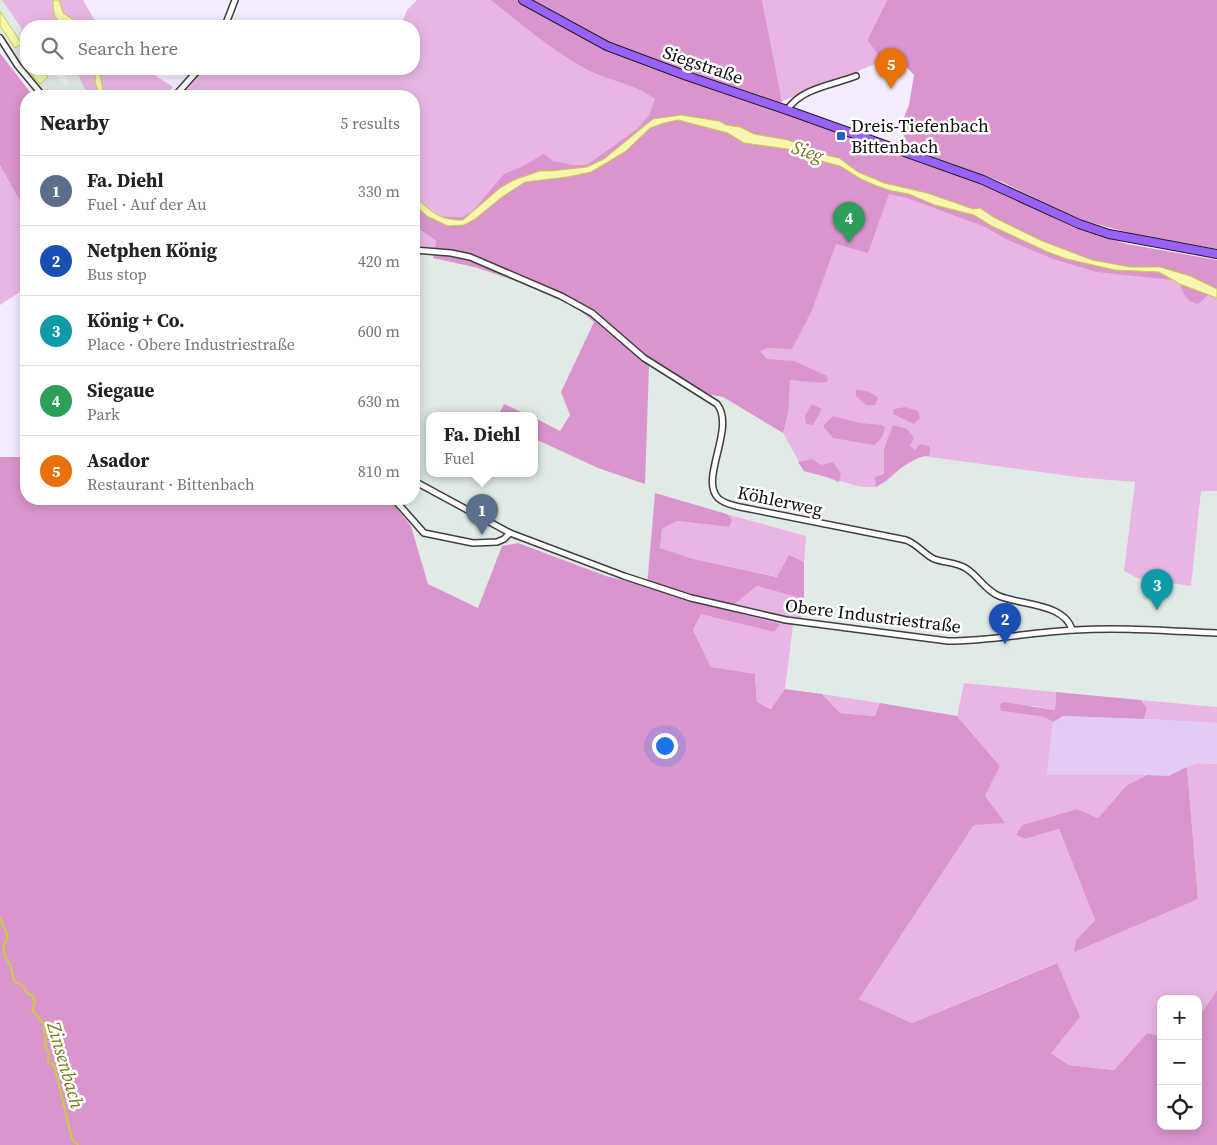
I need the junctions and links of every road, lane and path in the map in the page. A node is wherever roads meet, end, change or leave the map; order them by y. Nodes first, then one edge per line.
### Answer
1 (235, 0) edge
2 (523, 0) edge
3 (227, 20) edge
4 (0, 38) edge
5 (20, 68) edge
6 (26, 75) edge
7 (194, 75) edge
8 (856, 76) dead end
9 (38, 90) edge
10 (180, 90) edge
11 (787, 110) junction
12 (420, 250) edge
13 (1217, 254) edge
14 (420, 484) edge
15 (399, 505) edge
16 (510, 533) junction
17 (1072, 630) junction
18 (1217, 633) edge

1 - 3 street
2 - 11 main road, Siegstraße
4 - 5 street
6 - 9 street
7 - 10 street
8 - 11 street
11 - 13 main road, Siegstraße
12 - 17 street, Köhlerweg
14 - 16 street, Obere Industriestraße
15 - 16 street
16 - 17 street, Obere Industriestraße
17 - 18 street, Obere Industriestraße

